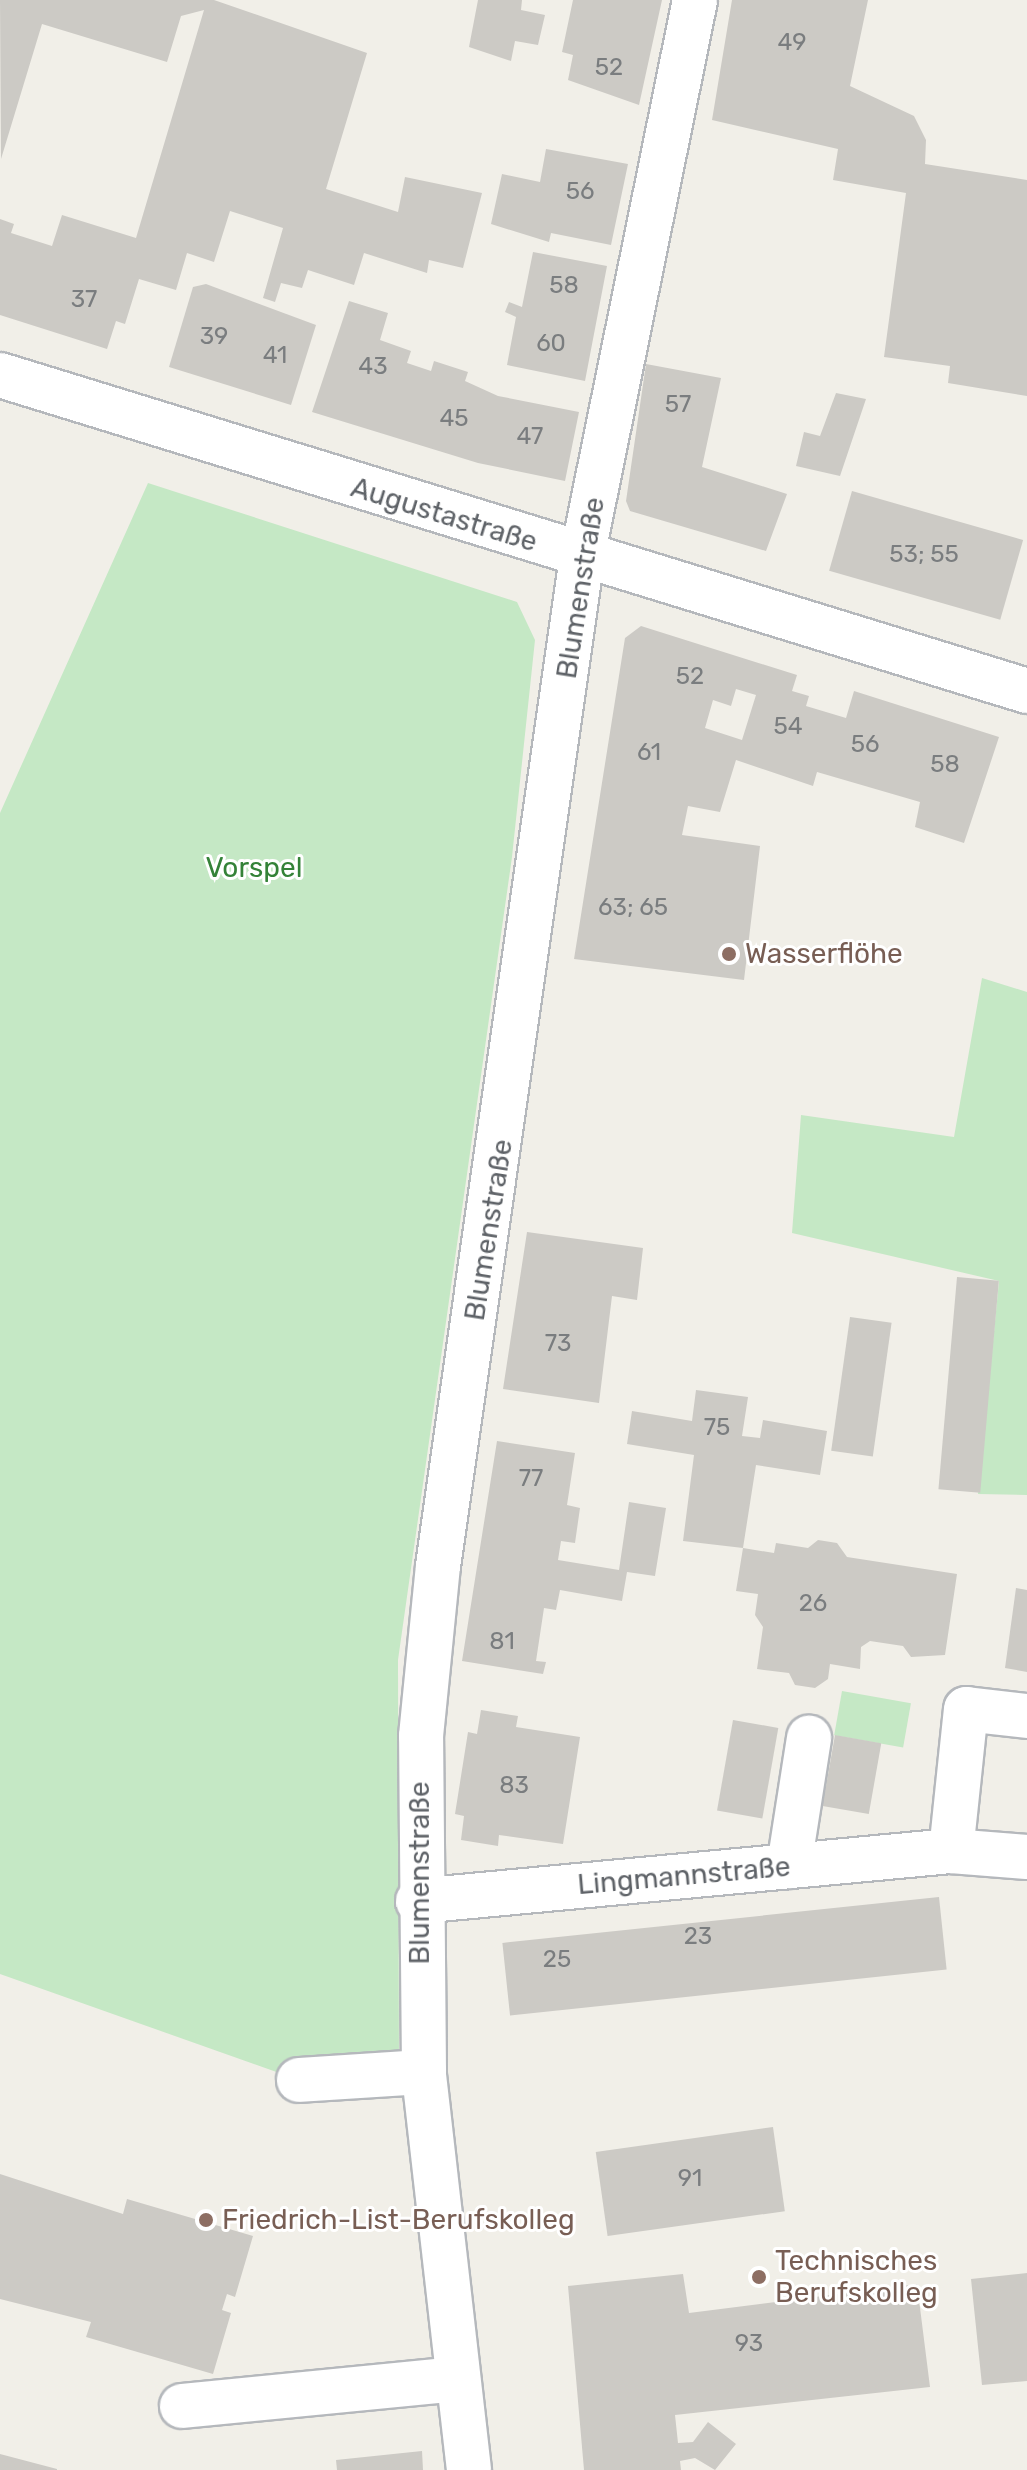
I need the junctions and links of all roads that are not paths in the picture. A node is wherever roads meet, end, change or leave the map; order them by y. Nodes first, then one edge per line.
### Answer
1 (695, 0) edge
2 (0, 375) edge
3 (582, 557) junction
4 (1027, 691) edge
5 (1027, 1716) edge
6 (809, 1738) dead end
7 (951, 1851) junction
8 (1027, 1857) edge
9 (789, 1866) junction
10 (418, 1901) junction
11 (424, 2072) junction
12 (299, 2080) dead end
13 (456, 2379) junction
14 (182, 2406) dead end
15 (469, 2470) edge

1 - 3 street, Blumenstraße
2 - 3 street, Augustastraße
3 - 4 street, Augustastraße
3 - 10 street, Blumenstraße
5 - 7 street
6 - 9 street
7 - 8 street, Lingmannstraße
7 - 9 street, Lingmannstraße
9 - 10 street, Lingmannstraße
10 - 11 street, Blumenstraße
11 - 12 street
11 - 13 street, Blumenstraße
13 - 14 street
13 - 15 street, Blumenstraße

